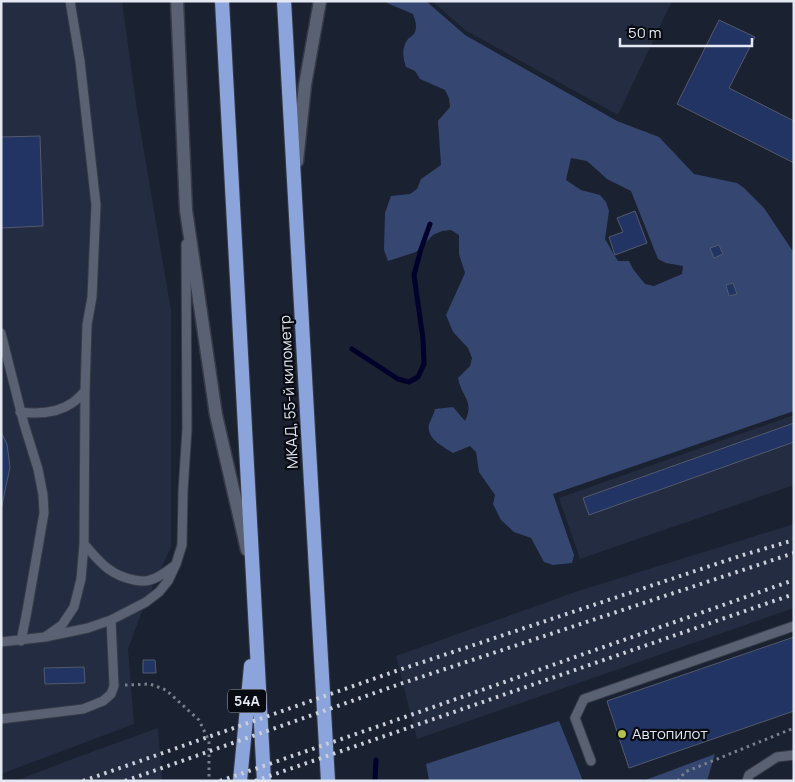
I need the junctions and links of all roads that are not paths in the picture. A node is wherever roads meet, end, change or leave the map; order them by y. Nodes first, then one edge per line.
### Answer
1 (70, 1) edge
2 (177, 1) edge
3 (222, 1) edge
4 (284, 1) edge
5 (320, 1) edge
6 (294, 206) junction
7 (186, 210) junction
8 (1, 333) edge
9 (85, 391) junction
10 (20, 412) junction
11 (84, 544) junction
12 (176, 564) junction
13 (253, 573) junction
14 (111, 620) junction
15 (255, 621) junction
16 (794, 626) edge
17 (45, 637) junction
18 (20, 641) junction
19 (1, 642) edge
20 (1, 719) edge
21 (794, 755) edge
22 (591, 761) dead end
23 (240, 781) edge
24 (264, 781) edge
25 (328, 781) edge
26 (747, 781) edge

1 - 9 lane
2 - 7 street
3 - 13 highway
4 - 6 highway, МКАД, 55-й километр
5 - 6 street
6 - 25 highway, МКАД, 55-й километр
7 - 12 lane
7 - 13 street
8 - 10 lane
9 - 10 lane
9 - 11 lane
10 - 18 lane
11 - 12 lane
11 - 17 lane
12 - 14 lane
13 - 15 highway
14 - 17 lane
14 - 20 lane
15 - 23 highway, 54А
15 - 24 highway
16 - 22 lane
17 - 18 lane
18 - 19 lane
21 - 26 lane

